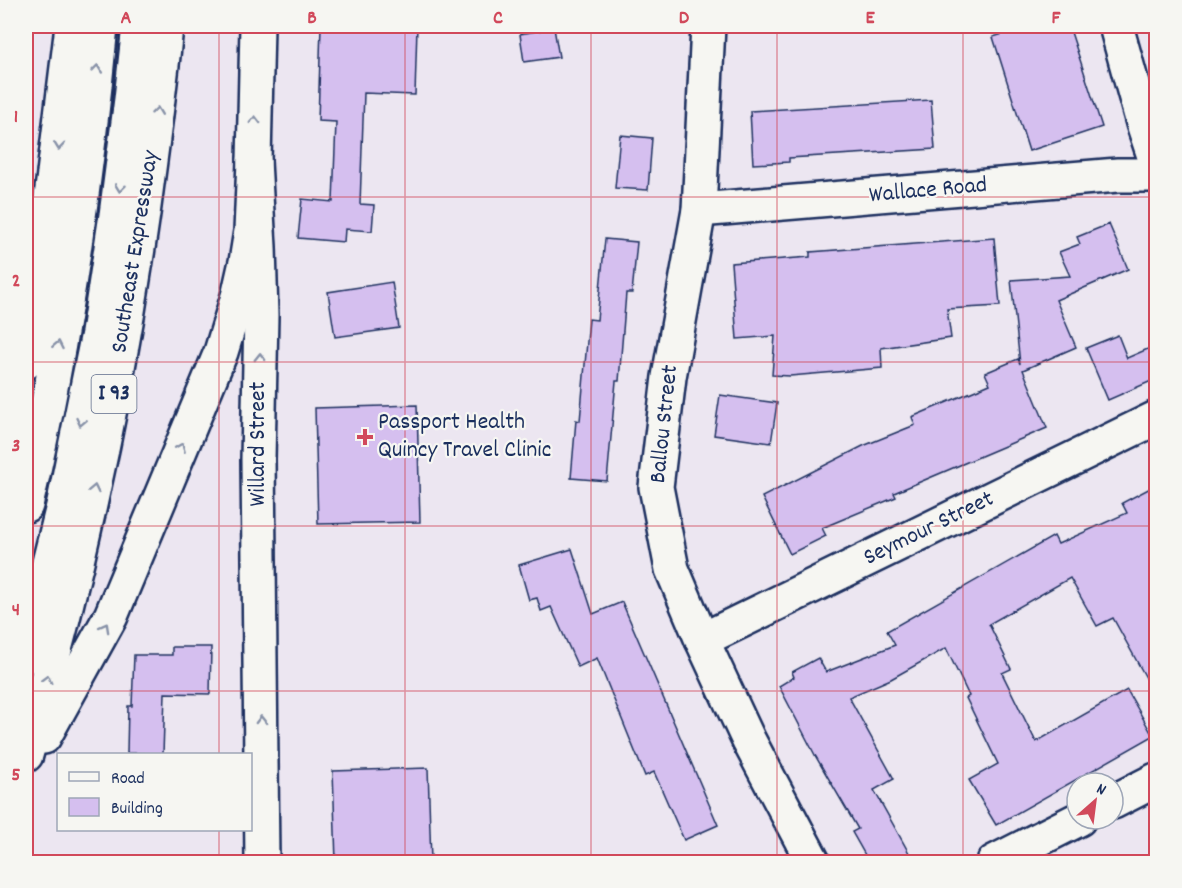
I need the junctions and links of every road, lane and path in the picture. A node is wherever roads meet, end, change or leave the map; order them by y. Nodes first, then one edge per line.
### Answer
1 (72, 26) edge
2 (102, 26) edge
3 (139, 26) edge
4 (166, 26) edge
5 (256, 26) edge
6 (708, 26) edge
7 (1116, 26) edge
8 (254, 161) junction
9 (1156, 162) edge
10 (1156, 175) edge
11 (699, 210) junction
12 (26, 362) edge
13 (1156, 418) edge
14 (26, 505) edge
15 (702, 640) junction
16 (26, 656) edge
17 (26, 755) edge
18 (26, 770) edge
19 (1156, 780) edge
20 (1125, 796) edge
21 (1065, 826) edge
22 (262, 862) edge
23 (813, 862) edge
24 (994, 862) edge

1 -> 12 main road
14 -> 2 main road
3 -> 16 main road, I 93
17 -> 4 main road, Southeast Expressway / I 93
8 -> 5 main road, Willard Street
6 - 11 main road, Ballou Street
7 - 9 main road
18 -> 8 main road
22 -> 8 main road, Willard Street
10 - 11 main road, Wallace Road
11 - 15 main road, Ballou Street
13 - 15 main road, Seymour Street
15 - 23 main road, Ballou Street
19 - 20 main road
21 - 24 main road

